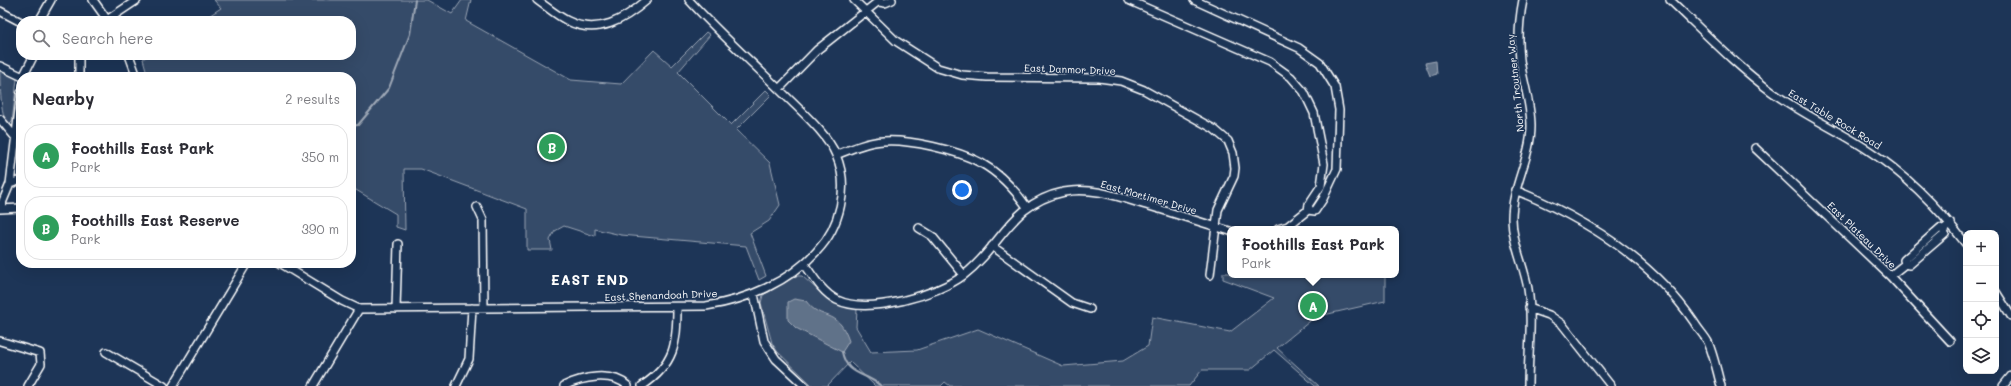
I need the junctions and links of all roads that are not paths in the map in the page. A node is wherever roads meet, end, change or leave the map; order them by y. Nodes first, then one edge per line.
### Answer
1 (51, 0) edge
2 (93, 0) edge
3 (137, 0) edge
4 (537, 0) edge
5 (647, 0) edge
6 (689, 0) edge
7 (854, 0) edge
8 (892, 0) edge
9 (1128, 0) edge
10 (1194, 0) edge
11 (1523, 0) edge
12 (1670, 0) edge
13 (880, 1) edge
14 (0, 11) edge
15 (866, 12) junction
16 (42, 16) edge
17 (105, 16) edge
18 (114, 16) edge
19 (16, 19) edge
20 (32, 60) edge
21 (79, 60) edge
22 (131, 60) edge
23 (0, 66) edge
24 (26, 72) edge
25 (79, 72) edge
26 (135, 72) edge
27 (16, 74) edge
28 (779, 89) junction
29 (0, 119) edge
30 (16, 138) joint
31 (1756, 148) dead end
32 (836, 155) junction
33 (16, 182) edge
34 (10, 184) junction
35 (1515, 190) junction
36 (477, 207) dead end
37 (1027, 207) junction
38 (0, 208) edge
39 (16, 208) edge
40 (1308, 210) junction
41 (1951, 223) junction
42 (1288, 226) edge
43 (1217, 227) junction
44 (919, 228) dead end
45 (1227, 230) edge
46 (1963, 240) edge
47 (398, 244) dead end
48 (992, 246) junction
49 (805, 265) junction
50 (245, 268) edge
51 (288, 268) edge
52 (964, 275) junction
53 (1210, 275) dead end
54 (1890, 276) junction
55 (754, 294) junction
56 (1999, 297) edge
57 (677, 307) junction
58 (472, 308) junction
59 (484, 308) junction
60 (1529, 308) junction
61 (359, 309) junction
62 (396, 309) junction
63 (1090, 309) dead end
64 (2011, 316) edge
65 (0, 341) edge
66 (1950, 341) dead end
67 (106, 352) dead end
68 (2011, 376) edge
69 (582, 383) edge
70 (28, 386) edge
71 (164, 386) edge
72 (173, 386) edge
73 (313, 386) edge
74 (456, 386) edge
75 (564, 386) edge
76 (628, 386) edge
77 (642, 386) edge
78 (805, 386) edge
79 (1528, 386) edge
80 (1611, 386) edge
81 (1721, 386) edge
82 (2003, 386) edge

1 - 16 street
2 - 17 street
3 - 18 street
4 - 5 street
6 - 28 street, East Shenandoah Drive
7 - 15 street, East Danmor Drive
8 - 13 street
9 - 40 street
10 - 40 street
11 - 35 street, North Troutner Way
12 - 41 street, East Table Rock Road
13 - 15 street
14 - 19 street
15 - 28 street
15 - 43 street, East Danmor Drive
20 - 24 street
21 - 25 street
22 - 26 street
23 - 27 street
28 - 32 street, East Shenandoah Drive
29 - 30 street
30 - 34 street
31 - 54 street, East Plateau Drive
32 - 37 street
32 - 49 street, East Shenandoah Drive
33 - 34 street
34 - 38 street
35 - 60 street, North Troutner Way
35 - 81 street
36 - 59 street
37 - 43 street, East Mortimer Drive
37 - 48 street, East Mortimer Drive
38 - 39 street
40 - 42 street
41 - 46 street, East Table Rock Road
41 - 54 street
43 - 45 street, East Mortimer Drive
43 - 53 street, East Danmor Drive
44 - 52 street
47 - 62 street
48 - 52 street, East Mortimer Drive
48 - 63 street
49 - 52 street, East Mortimer Drive
49 - 55 street, East Shenandoah Drive
50 - 72 street
51 - 61 street, East Shenandoah Drive
54 - 66 street, East Plateau Drive
55 - 57 street, East Shenandoah Drive
55 - 78 street
56 - 64 street
57 - 59 street, East Shenandoah Drive
57 - 77 street
58 - 59 street, East Shenandoah Drive
58 - 62 street, East Shenandoah Drive
58 - 74 street
60 - 79 street, North Troutner Way
60 - 80 street
61 - 62 street, East Shenandoah Drive
61 - 73 street
65 - 70 street
67 - 71 street
68 - 82 street
69 - 75 street
69 - 76 street

